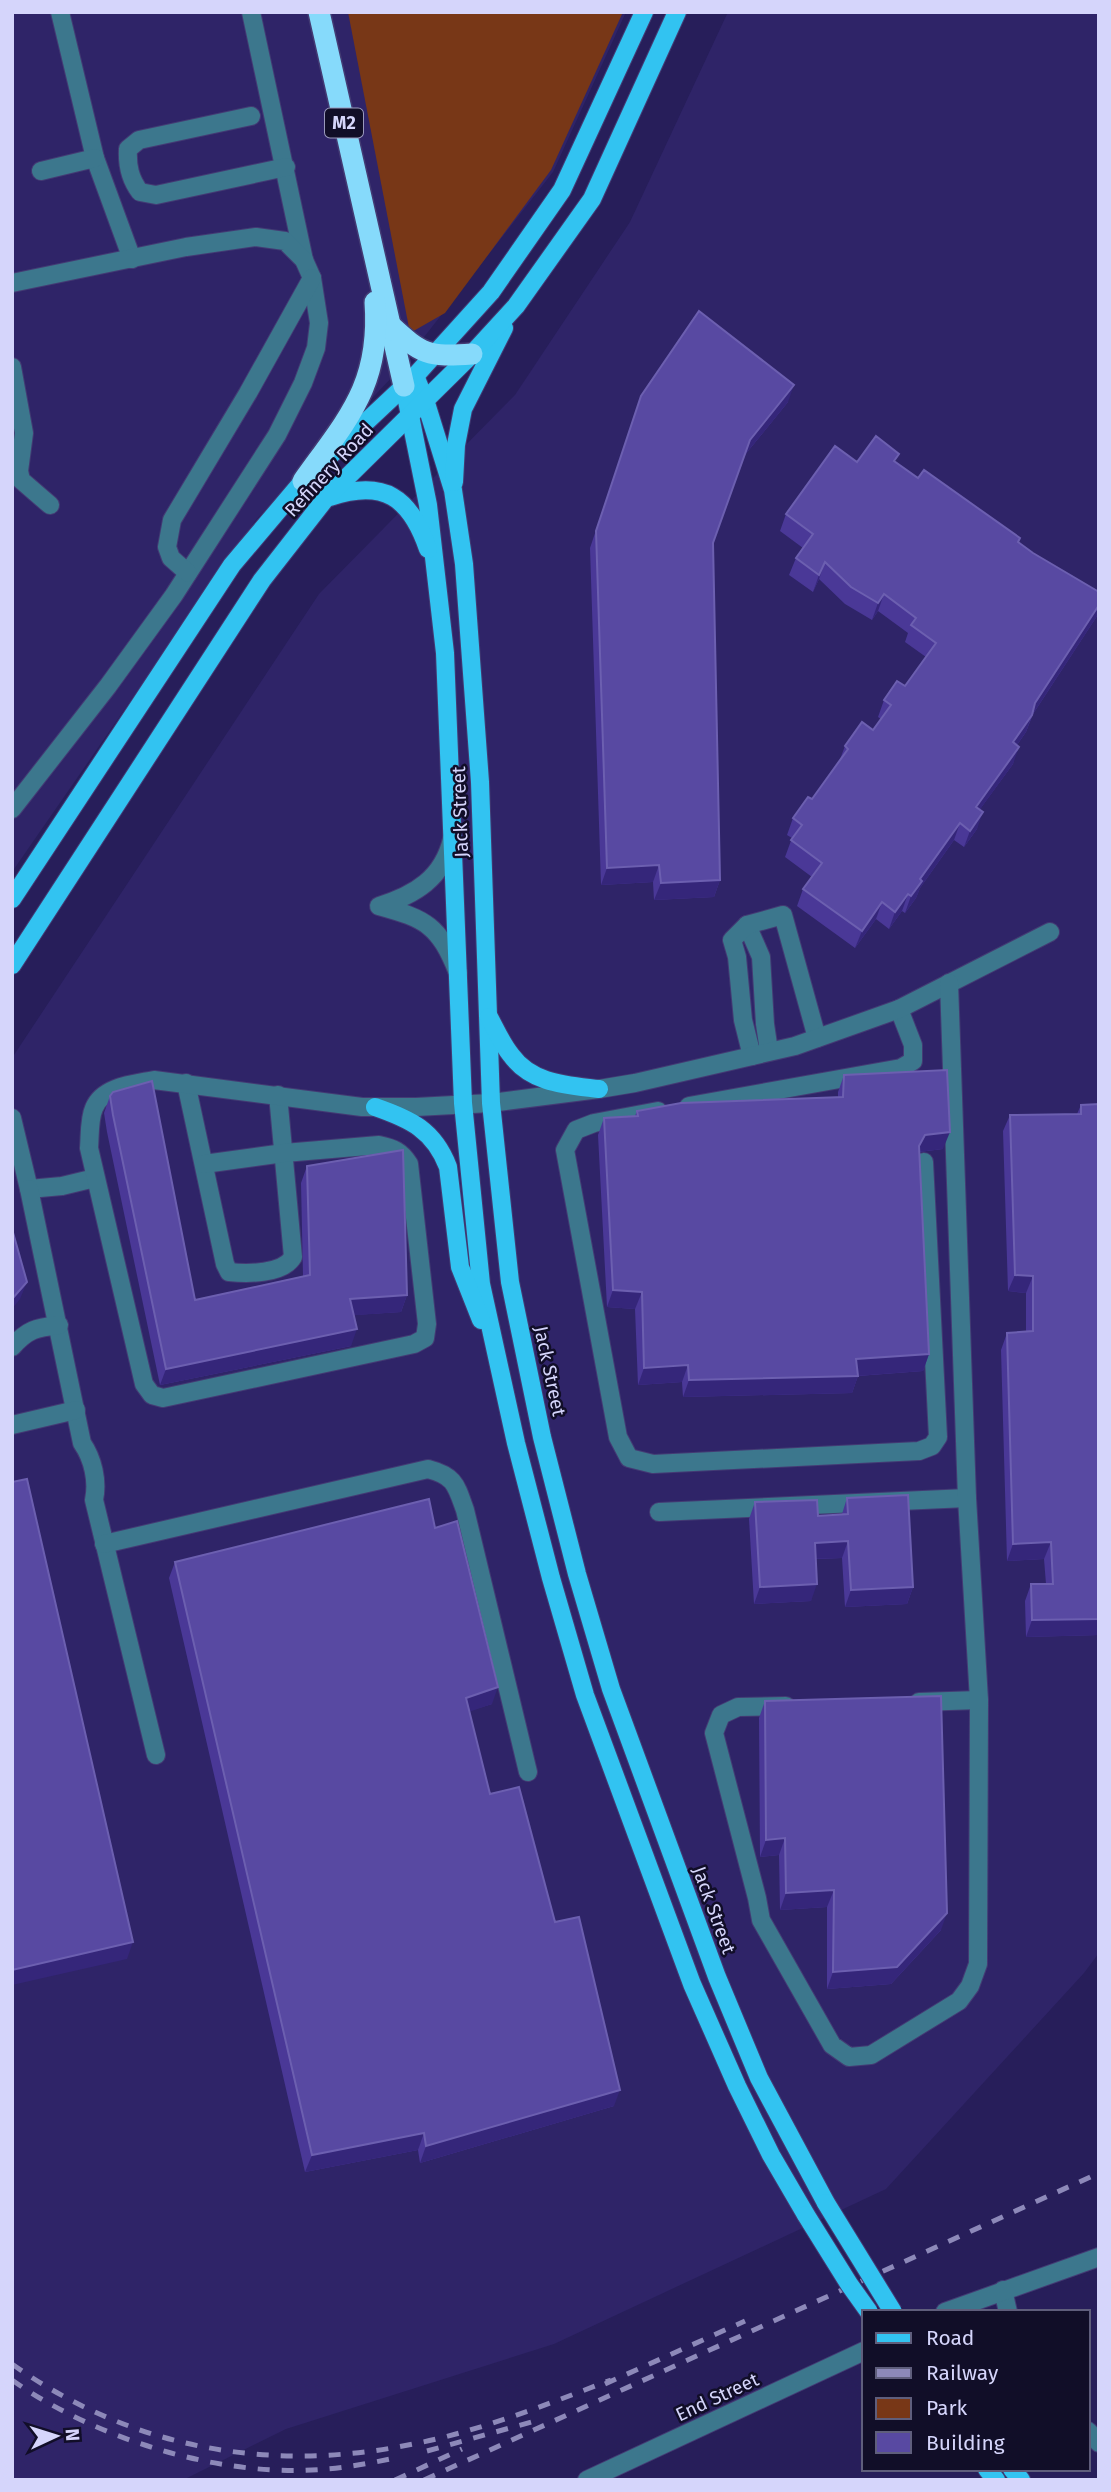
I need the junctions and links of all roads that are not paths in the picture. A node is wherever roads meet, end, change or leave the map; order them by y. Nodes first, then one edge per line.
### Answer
1 (60, 12) edge
2 (251, 12) edge
3 (319, 12) edge
4 (644, 12) edge
5 (677, 12) edge
6 (251, 116) dead end
7 (95, 158) junction
8 (286, 167) junction
9 (41, 172) dead end
10 (370, 234) junction
11 (132, 259) junction
12 (304, 260) junction
13 (312, 278) junction
14 (12, 283) edge
15 (516, 306) junction
16 (390, 325) junction
17 (472, 354) junction
18 (433, 355) junction
19 (12, 368) edge
20 (409, 381) junction
21 (425, 400) junction
22 (410, 416) junction
23 (303, 481) junction
24 (453, 491) junction
25 (326, 498) junction
26 (50, 505) dead end
27 (188, 573) junction
28 (438, 575) junction
29 (12, 809) edge
30 (453, 835) junction
31 (12, 899) edge
32 (747, 925) junction
33 (1050, 932) dead end
34 (12, 965) edge
35 (459, 976) junction
36 (949, 983) junction
37 (899, 1009) junction
38 (487, 1014) junction
39 (817, 1038) junction
40 (761, 1054) junction
41 (186, 1083) junction
42 (599, 1089) junction
43 (278, 1095) junction
44 (463, 1103) junction
45 (491, 1103) junction
46 (375, 1107) junction
47 (12, 1118) edge
48 (284, 1153) junction
49 (924, 1163) dead end
50 (204, 1164) junction
51 (18, 1168) edge
52 (94, 1178) junction
53 (29, 1189) junction
54 (59, 1325) junction
55 (12, 1347) edge
56 (497, 1355) junction
57 (76, 1410) junction
58 (12, 1425) edge
59 (967, 1498) junction
60 (659, 1512) dead end
61 (104, 1544) junction
62 (979, 1700) junction
63 (898, 1703) edge
64 (805, 1706) edge
65 (156, 1755) dead end
66 (528, 1772) dead end
67 (1099, 2257) edge
68 (1003, 2290) junction
69 (868, 2310) edge
70 (892, 2310) edge
71 (950, 2310) edge
72 (1008, 2310) edge
73 (862, 2352) edge
74 (587, 2480) edge

1 - 7 street
2 - 8 street
3 - 10 highway, M2
4 - 18 main road, Refinery Road
5 - 15 main road, Refinery Road
6 - 8 street
7 - 9 street
7 - 11 street
8 - 12 street
10 - 16 highway
10 - 23 highway
11 - 12 street
11 - 14 street
12 - 13 street
13 - 27 street
13 - 27 street
15 - 17 main road, Refinery Road
15 - 24 main road
16 - 18 highway
16 - 20 highway
17 - 18 highway
17 - 21 main road, Refinery Road
18 - 20 main road, Refinery Road
19 - 26 street
20 - 21 main road, Jack Street
20 - 22 main road, Jack Street
20 - 23 main road, Refinery Road
21 - 22 main road, Refinery Road
21 - 24 main road, Jack Street
22 - 25 main road, Refinery Road
22 - 28 main road, Jack Street
23 - 31 main road, Refinery Road
24 - 38 main road, Jack Street
25 - 28 main road
25 - 34 main road, Refinery Road
27 - 29 street
28 - 30 main road, Jack Street
30 - 35 main road, Jack Street
30 - 35 street
32 - 39 street
32 - 40 street
32 - 40 street
33 - 36 street
35 - 44 main road, Jack Street
36 - 37 street
36 - 59 street
37 - 39 street
37 - 49 street
38 - 42 main road
38 - 45 main road, Jack Street
39 - 40 street
40 - 42 street
41 - 43 street
41 - 50 street
41 - 52 street
42 - 45 street
43 - 46 street
43 - 48 street
44 - 45 street
44 - 46 street
44 - 56 main road, Jack Street
45 - 70 main road, Jack Street, bridge
46 - 56 main road
47 - 51 street
48 - 50 street
48 - 50 street
48 - 52 street
51 - 53 street
52 - 53 street
53 - 54 street
54 - 55 street
54 - 57 street
56 - 69 main road, Jack Street, bridge
57 - 58 street
57 - 61 street
59 - 60 street
59 - 62 street
61 - 65 street
61 - 66 street
62 - 63 street
62 - 64 street
67 - 68 street
68 - 71 street
68 - 72 street
73 - 74 street, End Street

